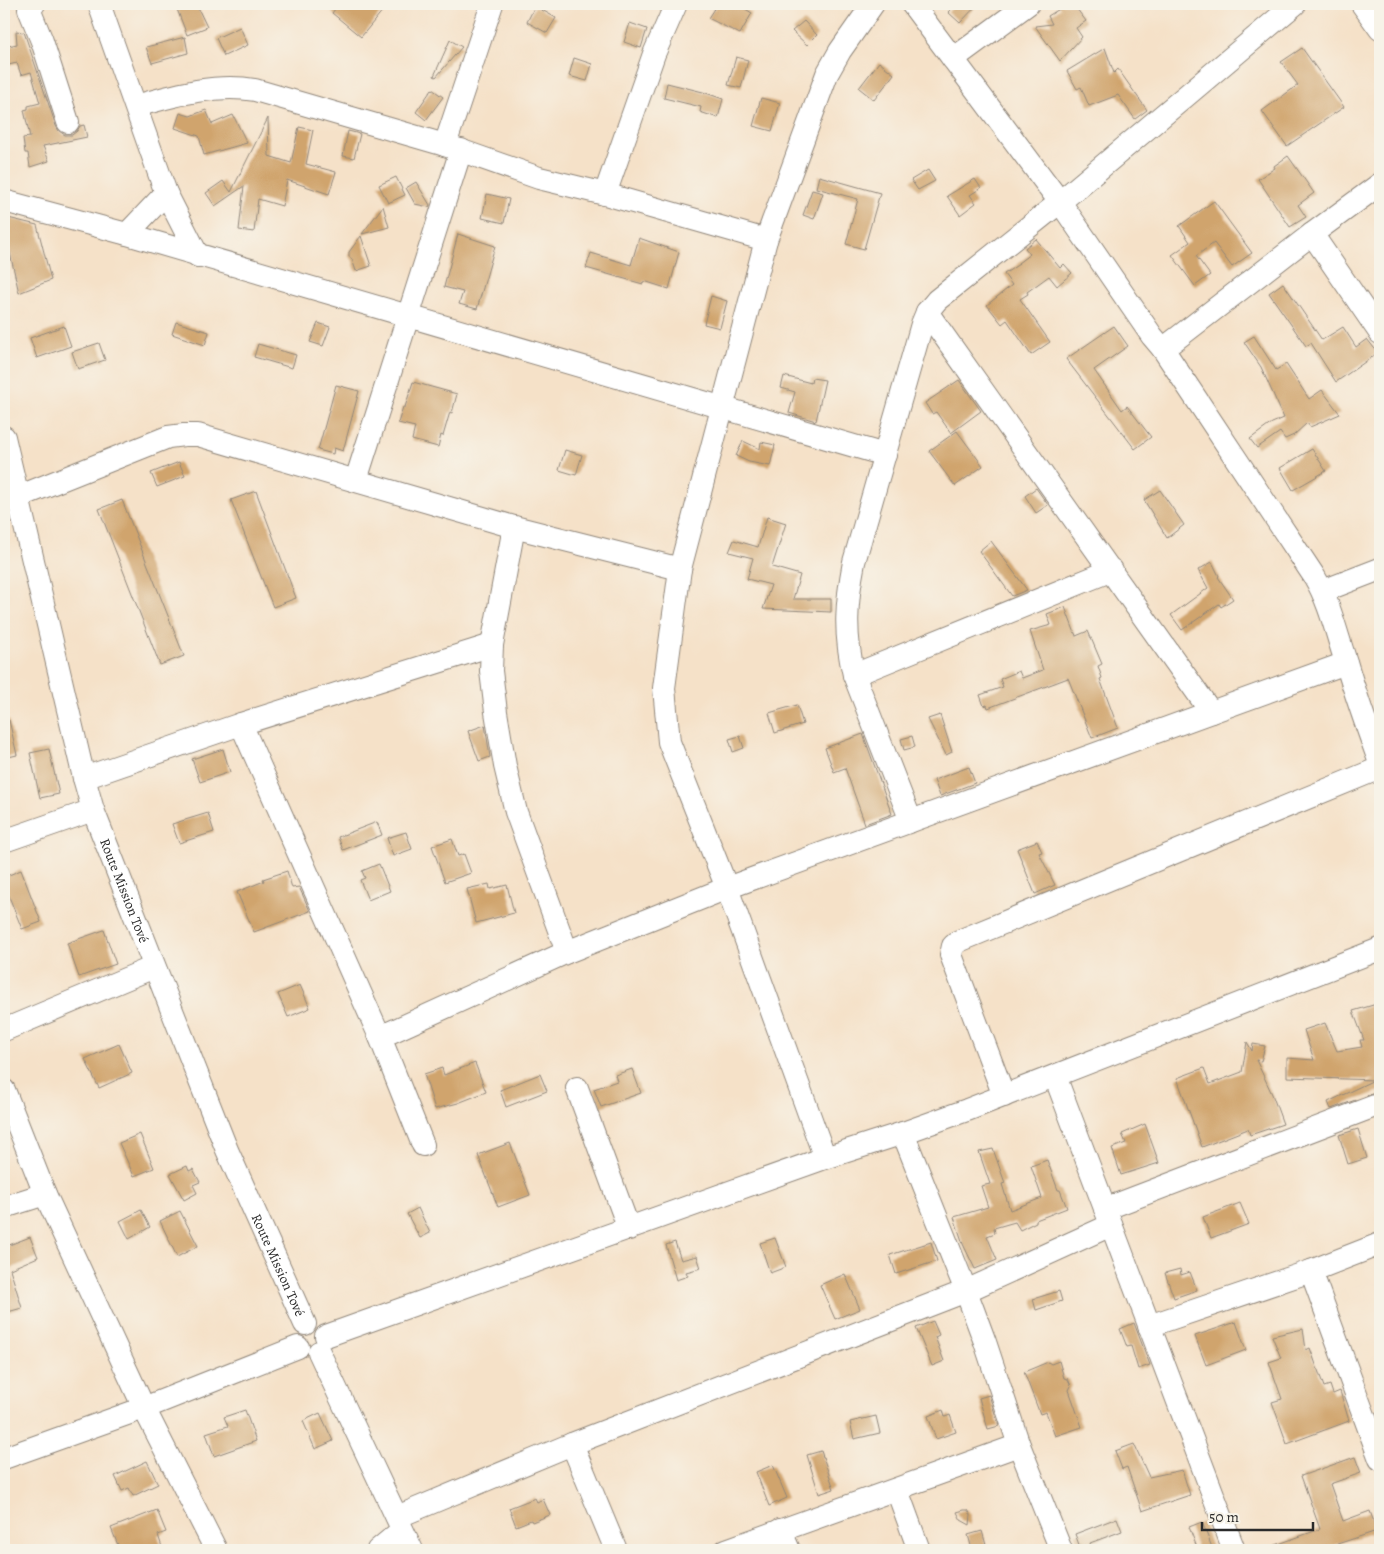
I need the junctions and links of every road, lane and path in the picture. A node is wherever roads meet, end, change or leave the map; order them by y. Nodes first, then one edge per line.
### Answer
1 (34, 4) edge
2 (99, 4) edge
3 (492, 4) edge
4 (676, 4) edge
5 (873, 4) edge
6 (912, 4) edge
7 (1028, 4) edge
8 (1295, 4) edge
9 (1362, 4) edge
10 (1380, 29) edge
11 (954, 59) junction
12 (136, 106) junction
13 (68, 122) dead end
14 (453, 148) junction
15 (1380, 184) edge
16 (166, 193) junction
17 (605, 194) junction
18 (4, 201) edge
19 (1060, 202) junction
20 (127, 234) junction
21 (1312, 234) junction
22 (766, 240) junction
23 (198, 256) junction
24 (927, 312) junction
25 (409, 316) junction
26 (1380, 333) edge
27 (1163, 350) junction
28 (723, 408) junction
29 (4, 437) edge
30 (885, 455) junction
31 (356, 480) junction
32 (18, 497) junction
33 (514, 527) junction
34 (1380, 568) edge
35 (680, 569) junction
36 (1112, 570) junction
37 (1323, 591) junction
38 (492, 645) junction
39 (1346, 663) junction
40 (854, 675) junction
41 (1211, 712) junction
42 (241, 724) junction
43 (1379, 757) edge
44 (84, 778) junction
45 (93, 810) junction
46 (911, 821) junction
47 (4, 841) edge
48 (727, 888) junction
49 (1380, 949) edge
50 (567, 952) junction
51 (154, 967) junction
52 (4, 1030) edge
53 (380, 1036) junction
54 (1055, 1076) junction
55 (577, 1088) dead end
56 (4, 1090) edge
57 (1004, 1096) junction
58 (1380, 1104) edge
59 (903, 1133) junction
60 (423, 1146) dead end
61 (825, 1158) junction
62 (45, 1194) junction
63 (4, 1207) edge
64 (1108, 1217) junction
65 (628, 1229) junction
66 (1380, 1244) edge
67 (1311, 1271) junction
68 (966, 1291) junction
69 (305, 1324) junction
70 (1149, 1326) junction
71 (323, 1344) junction
72 (298, 1347) junction
73 (144, 1408) junction
74 (572, 1444) junction
75 (1019, 1445) junction
76 (4, 1458) edge
77 (1380, 1459) edge
78 (897, 1490) junction
79 (400, 1523) junction
80 (780, 1530) junction
81 (209, 1548) edge
82 (378, 1550) edge
83 (412, 1550) edge
84 (616, 1550) edge
85 (726, 1550) edge
86 (789, 1550) edge
87 (919, 1550) edge
88 (1061, 1550) edge
89 (1234, 1550) edge

1 - 13 street
2 - 12 street
3 - 14 street
4 - 17 street
5 - 22 street
6 - 11 street
7 - 11 street
8 - 19 street
9 - 10 street
11 - 19 street
12 - 14 street
12 - 16 street
14 - 17 street
14 - 25 street
15 - 21 street
16 - 20 street
16 - 23 street
17 - 22 street
18 - 20 street
19 - 24 street
19 - 27 street
20 - 23 street
21 - 26 street
21 - 27 street
22 - 28 street
23 - 25 street
24 - 30 street
24 - 36 street
25 - 28 street
25 - 31 street
27 - 37 street
28 - 30 street
28 - 35 street
29 - 32 street, Route Mission Tové
30 - 40 street
31 - 32 street
31 - 33 street
32 - 44 street, Route Mission Tové
33 - 35 street
33 - 38 street
34 - 37 street
35 - 48 street
36 - 40 street
36 - 41 street
37 - 39 street
38 - 42 street
38 - 50 street
39 - 41 street
39 - 43 street
40 - 46 street
41 - 46 street
42 - 44 street
42 - 53 street
43 - 57 street
44 - 45 street, Route Mission Tové
45 - 47 street
45 - 51 street, Route Mission Tové
46 - 48 street
48 - 50 street
48 - 61 street
49 - 54 street
50 - 53 street
51 - 52 street
51 - 69 street, Route Mission Tové
53 - 60 street
54 - 57 street
54 - 64 street
55 - 65 street
56 - 62 street
57 - 59 street
58 - 64 street
59 - 61 street
59 - 68 street
61 - 65 street
62 - 63 street
62 - 73 street
64 - 68 street
64 - 70 street
65 - 71 street
66 - 67 street
67 - 70 street
67 - 77 street
68 - 74 street
68 - 75 street
69 - 71 street
69 - 72 street
70 - 89 street
71 - 72 street
71 - 79 street
72 - 73 street
73 - 76 street
73 - 81 street
74 - 79 street
74 - 84 street
75 - 78 street
75 - 88 street
78 - 80 street
78 - 87 street
79 - 82 street
79 - 83 street
80 - 85 street
80 - 86 street

